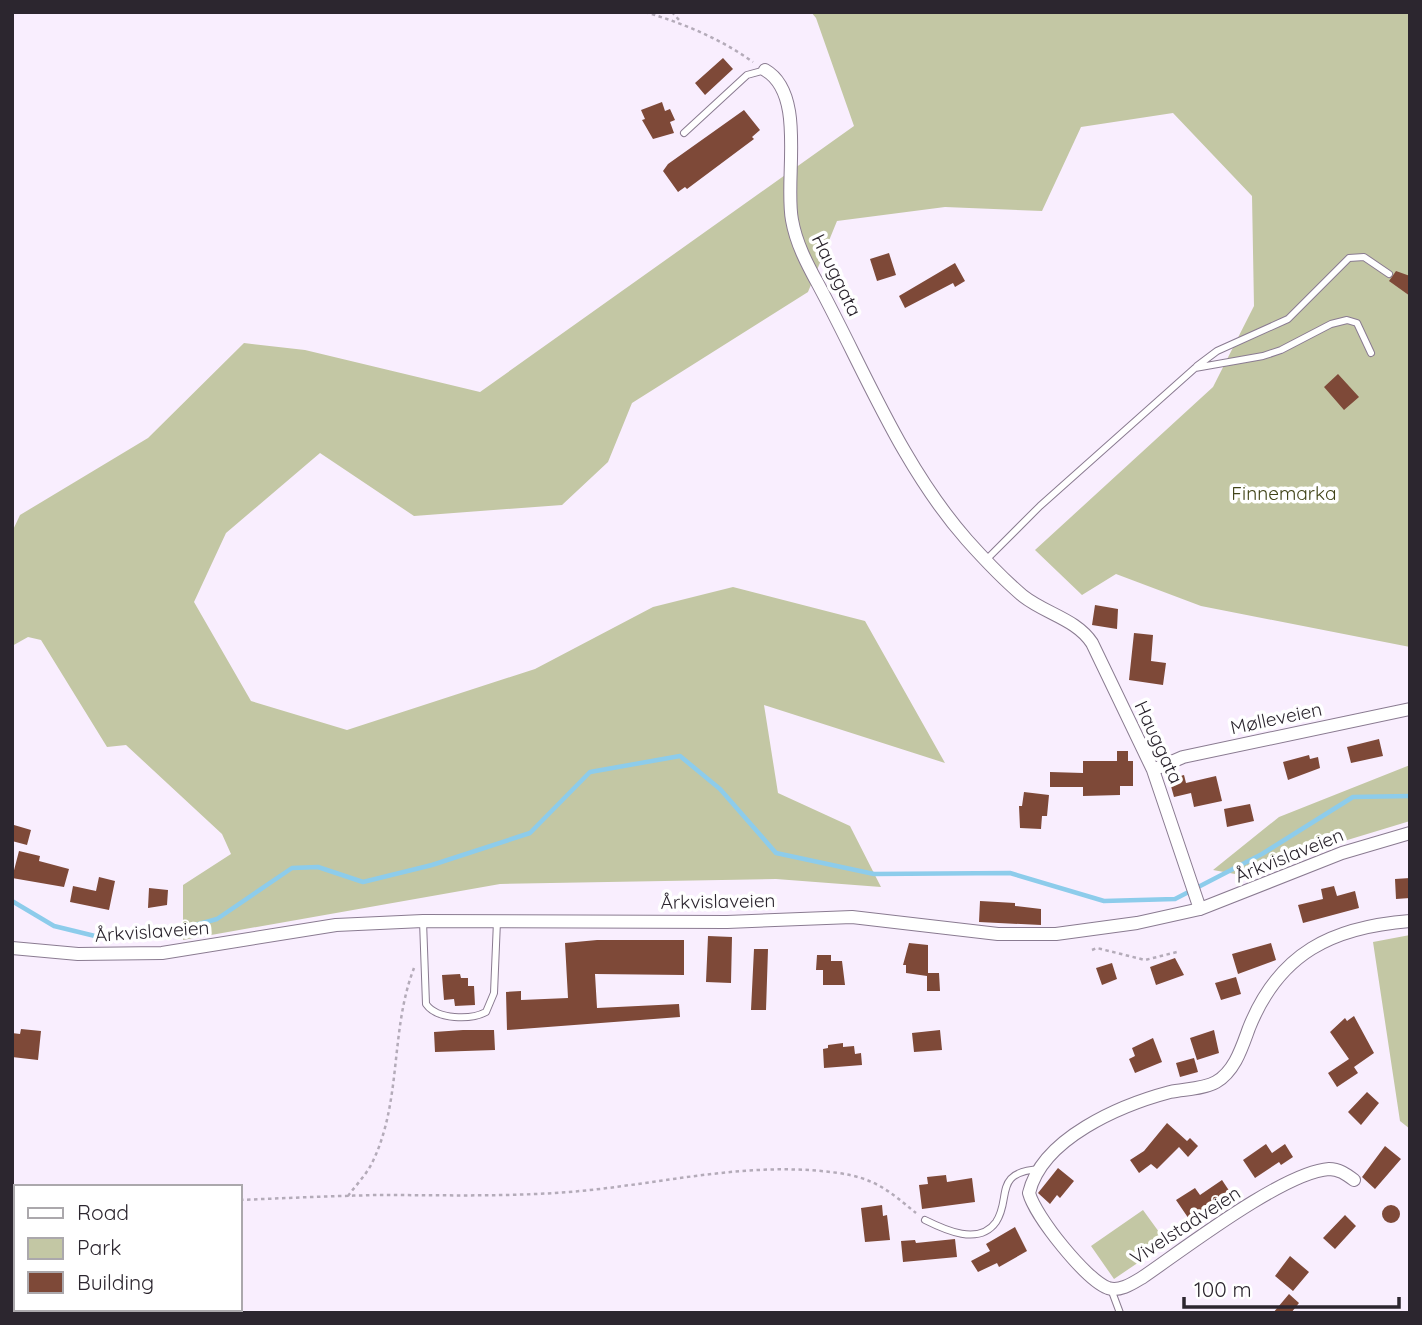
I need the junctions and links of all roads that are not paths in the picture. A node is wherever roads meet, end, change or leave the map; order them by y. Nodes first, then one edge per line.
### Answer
1 (765, 70) joint
2 (684, 133) dead end
3 (1389, 274) dead end
4 (1371, 353) dead end
5 (1195, 368) junction
6 (987, 559) junction
7 (1410, 709) edge
8 (1153, 770) junction
9 (1410, 833) edge
10 (1196, 897) junction
11 (423, 921) junction
12 (497, 921) junction
13 (1410, 921) edge
14 (12, 948) edge
15 (1041, 1168) junction
16 (1353, 1180) dead end
17 (925, 1220) road end
18 (1111, 1289) junction
19 (1120, 1313) edge

1 - 2 lane
1 - 6 street, Hauggata
3 - 5 lane
4 - 5 lane
5 - 6 lane
6 - 8 street, Hauggata
7 - 8 street, Mølleveien
8 - 10 street, Hauggata
9 - 10 street, Årkvislaveien
10 - 12 street, Årkvislaveien
11 - 12 street, Årkvislaveien
11 - 12 lane
11 - 14 street, Årkvislaveien
13 - 15 street
15 - 17 lane
15 - 18 street
16 - 18 street, Vivelstadveien
18 - 19 lane

